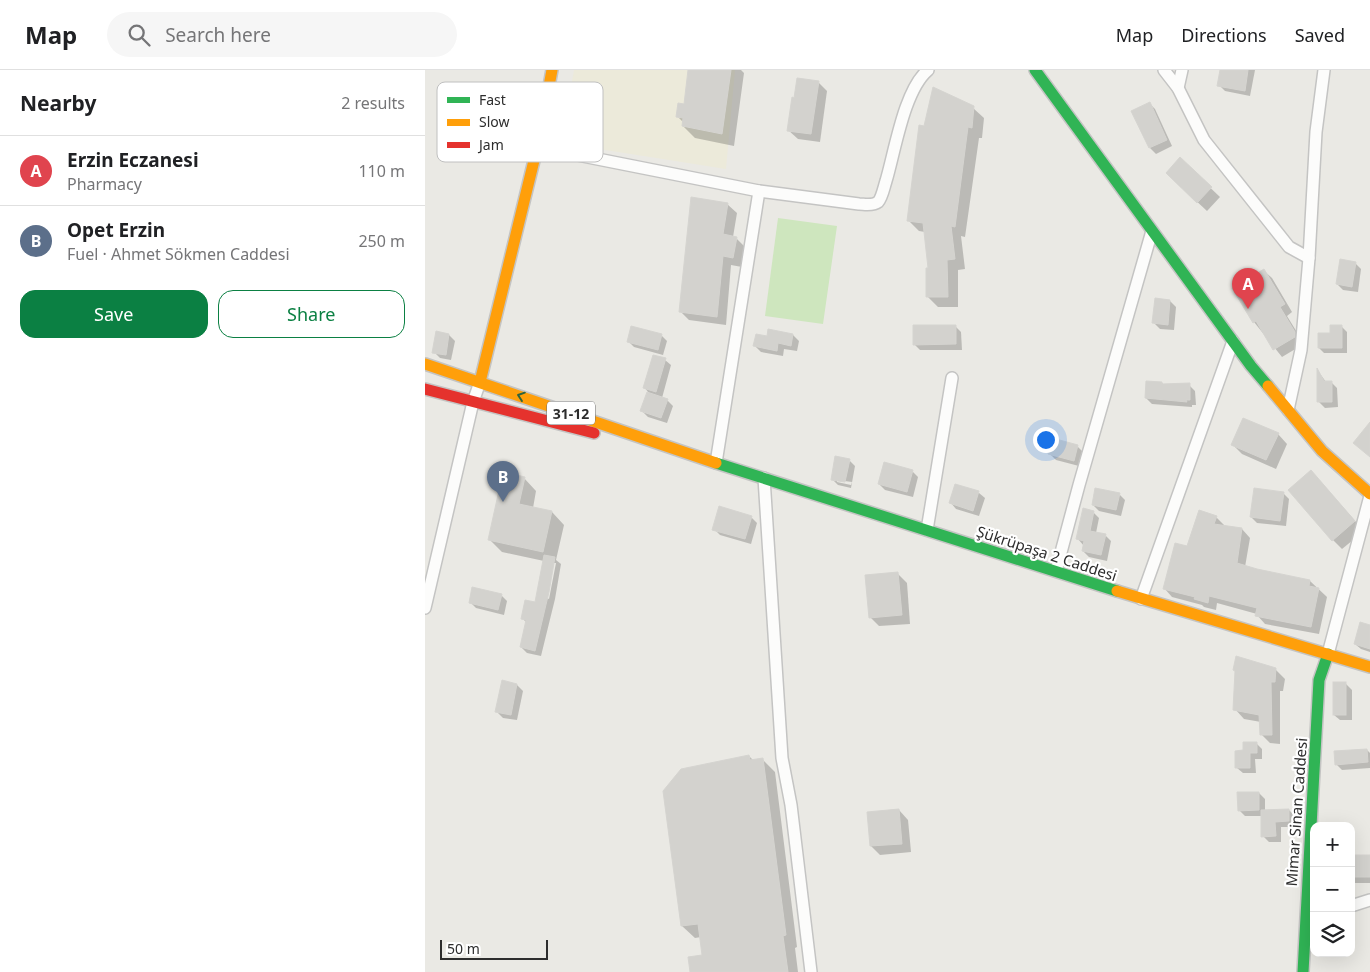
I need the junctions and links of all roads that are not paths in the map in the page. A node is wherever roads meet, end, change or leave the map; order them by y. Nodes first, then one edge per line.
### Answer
1 (928, 70) edge
2 (1035, 70) edge
3 (1164, 70) edge
4 (1182, 70) edge
5 (1324, 70) edge
6 (1177, 88) junction
7 (603, 160) edge
8 (533, 162) edge
9 (759, 191) junction
10 (1153, 231) junction
11 (1309, 258) junction
12 (1233, 341) junction
13 (425, 364) edge
14 (952, 378) dead end
15 (480, 382) junction
16 (425, 389) edge
17 (473, 402) junction
18 (1288, 410) junction
19 (716, 464) junction
20 (764, 478) junction
21 (1370, 495) edge
22 (927, 530) junction
23 (1056, 571) junction
24 (1141, 599) junction
25 (425, 608) edge
26 (1328, 654) junction
27 (1370, 667) edge
28 (1370, 900) edge
29 (1355, 905) edge
30 (1309, 926) edge
31 (811, 972) edge
32 (1303, 972) edge

1 - 9 street
2 - 10 main road
3 - 6 street
4 - 6 street
5 - 11 street
6 - 11 street
7 - 9 street
8 - 15 main road
9 - 19 street
10 - 12 main road
10 - 23 street
11 - 18 street
12 - 18 main road
12 - 24 street
13 - 15 main road, 31-12
14 - 22 street
15 - 17 street
19 -> 15 main road, 31-12
16 - 17 main road, 31-12
17 - 19 main road, 31-12
17 - 25 street
18 - 21 main road
19 - 20 main road, Şükrüpaşa 2 Caddesi / 31-12
20 - 22 main road, Şükrüpaşa 2 Caddesi / 31-12
20 - 31 street
21 - 26 street
22 - 23 main road, Şükrüpaşa 2 Caddesi / 31-12
23 - 24 main road, Şükrüpaşa 2 Caddesi / 31-12
24 - 26 main road, Şükrüpaşa 2 Caddesi / 31-12
26 - 27 main road, Şükrüpaşa 2 Caddesi / 31-12
26 - 30 main road, Mimar Sinan Caddesi
28 - 29 street
30 - 32 main road, Mimar Sinan Caddesi

